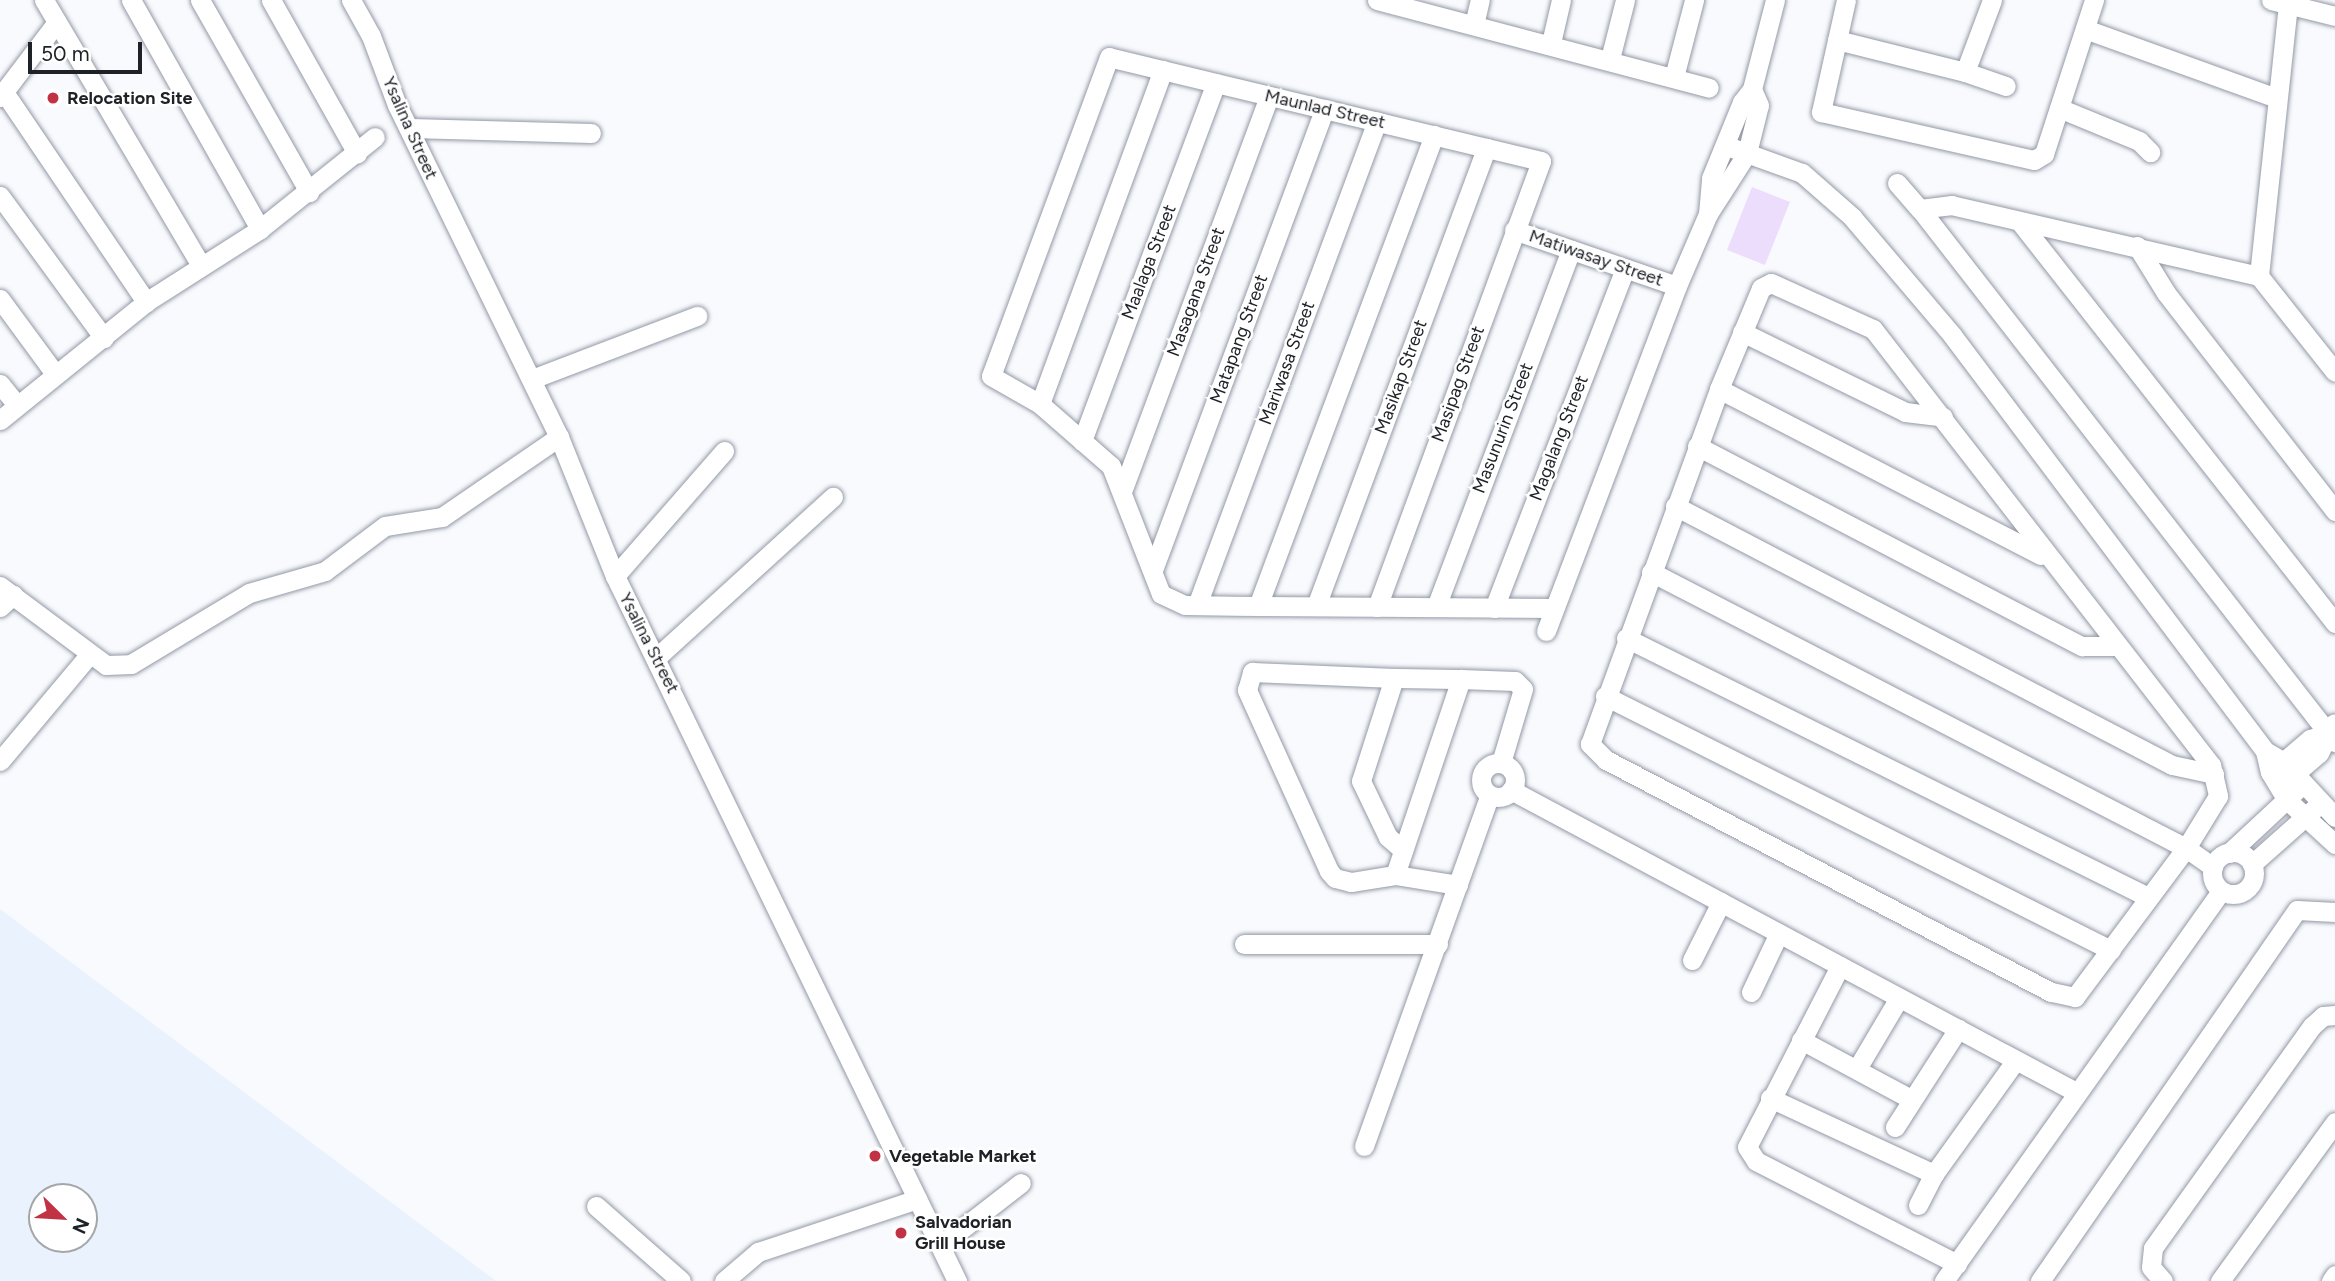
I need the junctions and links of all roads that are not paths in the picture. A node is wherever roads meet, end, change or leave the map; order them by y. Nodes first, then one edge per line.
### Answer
1 (44, 0) edge
2 (131, 0) edge
3 (200, 0) edge
4 (271, 0) edge
5 (351, 0) edge
6 (1377, 0) edge
7 (1480, 0) edge
8 (1561, 0) edge
9 (1625, 0) edge
10 (1694, 0) edge
11 (1775, 0) edge
12 (1846, 0) edge
13 (2094, 0) edge
14 (1986, 1) edge
15 (2279, 2) edge
16 (2335, 16) edge
17 (57, 22) junction
18 (1474, 25) junction
19 (2085, 29) junction
20 (1837, 40) junction
21 (1551, 43) junction
22 (1610, 59) junction
23 (1163, 70) junction
24 (1965, 72) junction
25 (1674, 77) junction
26 (1216, 83) junction
27 (2006, 86) dead end
28 (1709, 88) dead end
29 (1752, 89) junction
30 (2, 94) edge
31 (1269, 96) junction
32 (2277, 97) junction
33 (2059, 108) junction
34 (1324, 109) junction
35 (1377, 121) junction
36 (411, 128) junction
37 (591, 133) dead end
38 (1434, 135) junction
39 (375, 137) dead end
40 (1727, 146) junction
41 (1486, 148) junction
42 (2150, 152) dead end
43 (357, 153) junction
44 (1747, 153) junction
45 (1541, 161) joint
46 (1897, 183) dead end
47 (309, 192) junction
48 (0, 196) edge
49 (1920, 209) junction
50 (1709, 214) junction
51 (2020, 222) junction
52 (260, 229) junction
53 (1514, 230) junction
54 (2137, 246) junction
55 (1571, 250) junction
56 (201, 265) junction
57 (1625, 268) junction
58 (2259, 276) junction
59 (1677, 286) junction
60 (0, 299) edge
61 (146, 302) junction
62 (697, 316) dead end
63 (1742, 332) junction
64 (104, 338) junction
65 (2335, 372) edge
66 (55, 374) junction
67 (531, 379) junction
68 (0, 384) edge
69 (1719, 388) junction
70 (1040, 404) junction
71 (17, 405) junction
72 (1943, 417) junction
73 (0, 420) edge
74 (559, 437) junction
75 (1082, 441) junction
76 (1697, 446) junction
77 (724, 451) dead end
78 (1123, 489) junction
79 (832, 497) dead end
80 (1675, 506) junction
81 (2335, 511) edge
82 (2048, 558) junction
83 (1153, 570) junction
84 (1651, 572) junction
85 (615, 576) junction
86 (4, 596) edge
87 (1197, 605) junction
88 (1258, 606) junction
89 (1316, 606) junction
90 (1377, 607) junction
91 (1436, 607) junction
92 (1494, 608) junction
93 (1554, 608) junction
94 (2335, 623) edge
95 (1546, 631) dead end
96 (1626, 638) junction
97 (2115, 646) junction
98 (89, 655) junction
99 (657, 657) junction
100 (1394, 678) junction
101 (1461, 678) junction
102 (1605, 696) junction
103 (2333, 733) edge
104 (0, 761) edge
105 (1501, 763) junction
106 (2214, 774) junction
107 (2286, 780) junction
108 (1511, 790) junction
109 (1490, 794) junction
110 (2319, 803) junction
111 (2335, 817) edge
112 (2305, 819) junction
113 (2335, 844) edge
114 (2186, 848) junction
115 (1403, 850) junction
116 (2229, 853) junction
117 (2252, 864) junction
118 (2213, 867) junction
119 (1395, 875) junction
120 (1458, 885) junction
121 (2221, 891) junction
122 (2148, 897) junction
123 (1721, 902) junction
124 (2335, 912) edge
125 (1779, 933) junction
126 (1244, 944) dead end
127 (1438, 944) junction
128 (2111, 950) junction
129 (1692, 960) dead end
130 (1840, 966) junction
131 (1751, 992) dead end
132 (1899, 998) junction
133 (2335, 1016) edge
134 (1958, 1029) junction
135 (1801, 1040) junction
136 (2016, 1060) junction
137 (1858, 1067) junction
138 (2076, 1092) junction
139 (1770, 1098) junction
140 (1911, 1099) junction
141 (2335, 1122) edge
142 (1895, 1127) dead end
143 (1364, 1146) dead end
144 (1934, 1174) junction
145 (1021, 1183) dead end
146 (917, 1199) junction
147 (1919, 1205) dead end
148 (596, 1206) dead end
149 (941, 1245) junction
150 (1957, 1264) junction
151 (2335, 1275) edge
152 (681, 1281) edge
153 (724, 1281) edge
154 (957, 1281) edge
155 (1944, 1281) edge
156 (2040, 1281) edge
157 (2163, 1281) edge
158 (2220, 1281) edge
159 (2331, 1281) edge

1 - 17 street
2 - 52 street
3 - 47 street
4 - 43 street
5 - 36 street, Ysalina Street
6 - 18 street
7 - 18 street
8 - 21 street
9 - 22 street
10 - 25 street
11 - 29 street
12 - 20 street
13 - 19 street
14 - 24 street
15 - 16 street
15 - 32 street
17 - 30 street
17 - 56 street
18 - 21 street
19 - 32 street
19 - 33 street
20 - 24 street
20 - 33 street
21 - 22 street
22 - 25 street
23 - 26 street, Maunlad Street
23 - 70 street
23 - 70 street, Maunlad Street
24 - 27 street
25 - 28 street
26 - 31 street, Maunlad Street
26 - 75 street, Maalaga Street
29 - 40 street
29 - 44 street
30 - 61 street
31 - 34 street, Maunlad Street
31 - 78 street, Masagana Street
32 - 58 street
33 - 42 street
34 - 35 street, Maunlad Street
34 - 83 street, Matapang Street
35 - 38 street, Maunlad Street
35 - 87 street, Mariwasa Street
36 - 37 street
36 - 67 street, Ysalina Street
38 - 41 street, Maunlad Street
38 - 88 street
39 - 43 street
40 - 44 street
40 - 50 street
41 - 45 street, Maunlad Street
41 - 89 street, Masikap Street
43 - 47 street
44 - 50 street
44 - 107 street
45 - 53 street, Masipag Street
46 - 49 street
47 - 52 street
48 - 64 street
49 - 51 street
49 - 103 street
50 - 59 street
51 - 54 street
51 - 94 street
52 - 56 street
53 - 55 street, Matiwasay Street
53 - 90 street, Masipag Street
54 - 58 street
54 - 81 street
55 - 57 street, Matiwasay Street
55 - 91 street, Masunurin Street
56 - 61 street
57 - 59 street, Matiwasay Street
57 - 92 street, Magalang Street
58 - 65 street
59 - 93 street
60 - 66 street
61 - 64 street
62 - 67 street
63 - 69 street
63 - 72 street
63 - 72 street
64 - 66 street
66 - 71 street
67 - 74 street, Ysalina Street
68 - 71 street
69 - 76 street
69 - 82 street
70 - 75 street
71 - 73 street
72 - 82 street
74 - 85 street, Ysalina Street
74 - 98 street
75 - 78 street
76 - 80 street
76 - 97 street
77 - 85 street
78 - 83 street
79 - 99 street
80 - 84 street
80 - 106 street
82 - 97 street
83 - 87 street
84 - 96 street
84 - 114 street
85 - 99 street, Ysalina Street
86 - 98 street
87 - 88 street
88 - 89 street
89 - 90 street
90 - 91 street
91 - 92 street
92 - 93 street
93 - 95 street
96 - 102 street
96 - 122 street
97 - 106 street
98 - 104 street
99 - 146 street, Ysalina Street
100 - 101 street
100 - 115 street
100 - 119 street
101 - 105 street
101 - 115 street
102 - 128 street
102 - 128 street
103 - 107 street
105 - 108 street
105 - 109 street
106 - 114 street
107 - 110 street
107 - 112 street
107 - 116 street
108 - 109 street
108 - 123 street
109 - 120 street
110 - 111 street
110 - 112 street
112 - 113 street
112 - 117 street
114 - 118 street
114 - 122 street
115 - 119 street
116 - 117 street
116 - 118 street
117 - 121 street
118 - 121 street
119 - 120 street
120 - 127 street
121 - 138 street
122 - 128 street
123 - 125 street
123 - 129 street
124 - 156 street
125 - 130 street
125 - 131 street
126 - 127 street
127 - 143 street
130 - 132 street
130 - 135 street
132 - 134 street
132 - 137 street
133 - 157 street
134 - 136 street
134 - 140 street
135 - 137 street
135 - 139 street
136 - 138 street
136 - 144 street
137 - 140 street
138 - 150 street
139 - 144 street
139 - 150 street
140 - 142 street
141 - 158 street
144 - 147 street
145 - 149 street
146 - 149 street, Ysalina Street
146 - 153 street
148 - 152 street
149 - 154 street, Ysalina Street
150 - 155 street
151 - 159 street

